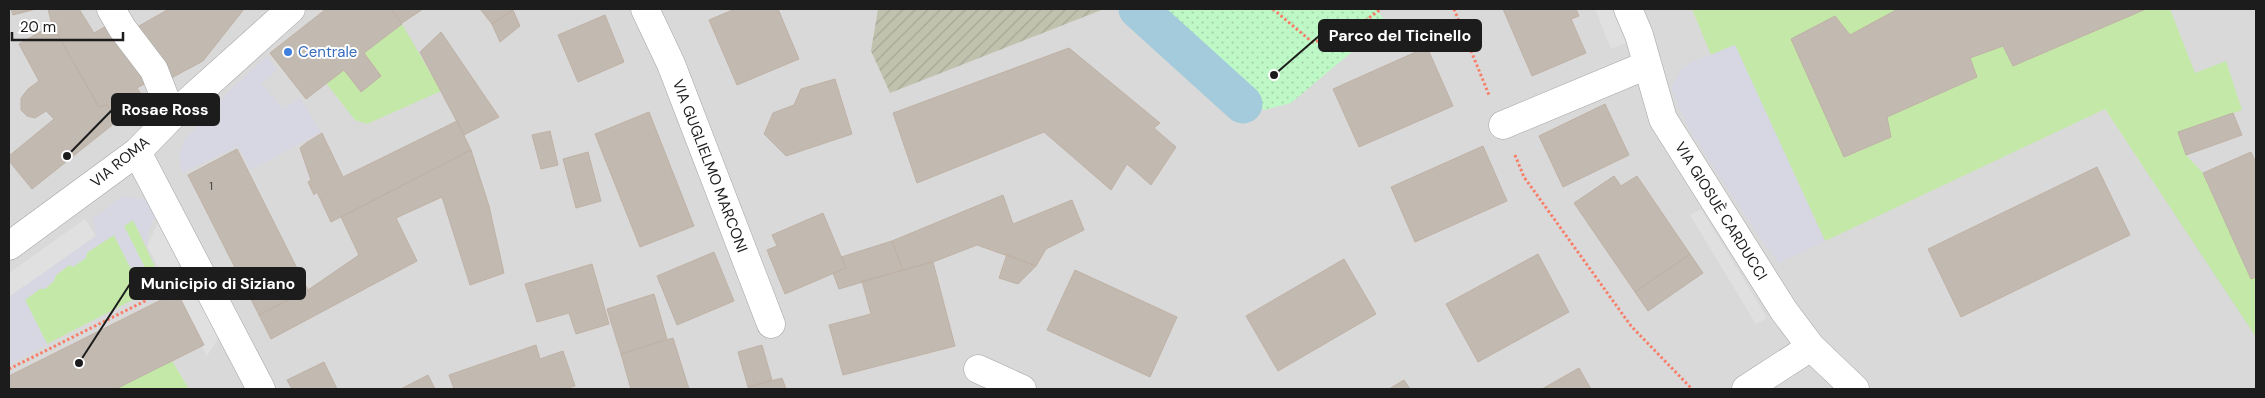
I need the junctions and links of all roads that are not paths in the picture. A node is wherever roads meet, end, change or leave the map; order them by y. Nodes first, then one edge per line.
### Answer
1 (111, 9) edge
2 (291, 9) edge
3 (645, 9) edge
4 (1628, 9) edge
5 (1647, 65) junction
6 (172, 116) junction
7 (1502, 125) road end
8 (137, 152) junction
9 (9, 246) edge
10 (771, 324) dead end
11 (1811, 347) junction
12 (978, 369) dead end
13 (261, 389) edge
14 (1022, 389) edge
15 (1746, 389) edge
16 (1855, 389) edge

1 - 6 street
2 - 6 street, VIA ROMA
3 - 10 street, VIA GUGLIELMO MARCONI
4 - 5 street, VIA GIOSUÈ CARDUCCI
5 - 7 street
5 - 11 street, VIA GIOSUÈ CARDUCCI
6 - 8 street, VIA ROMA
8 - 9 street, VIA ROMA
8 - 13 street
11 - 15 street
11 - 16 street, VIA GIOSUÈ CARDUCCI
12 - 14 street

